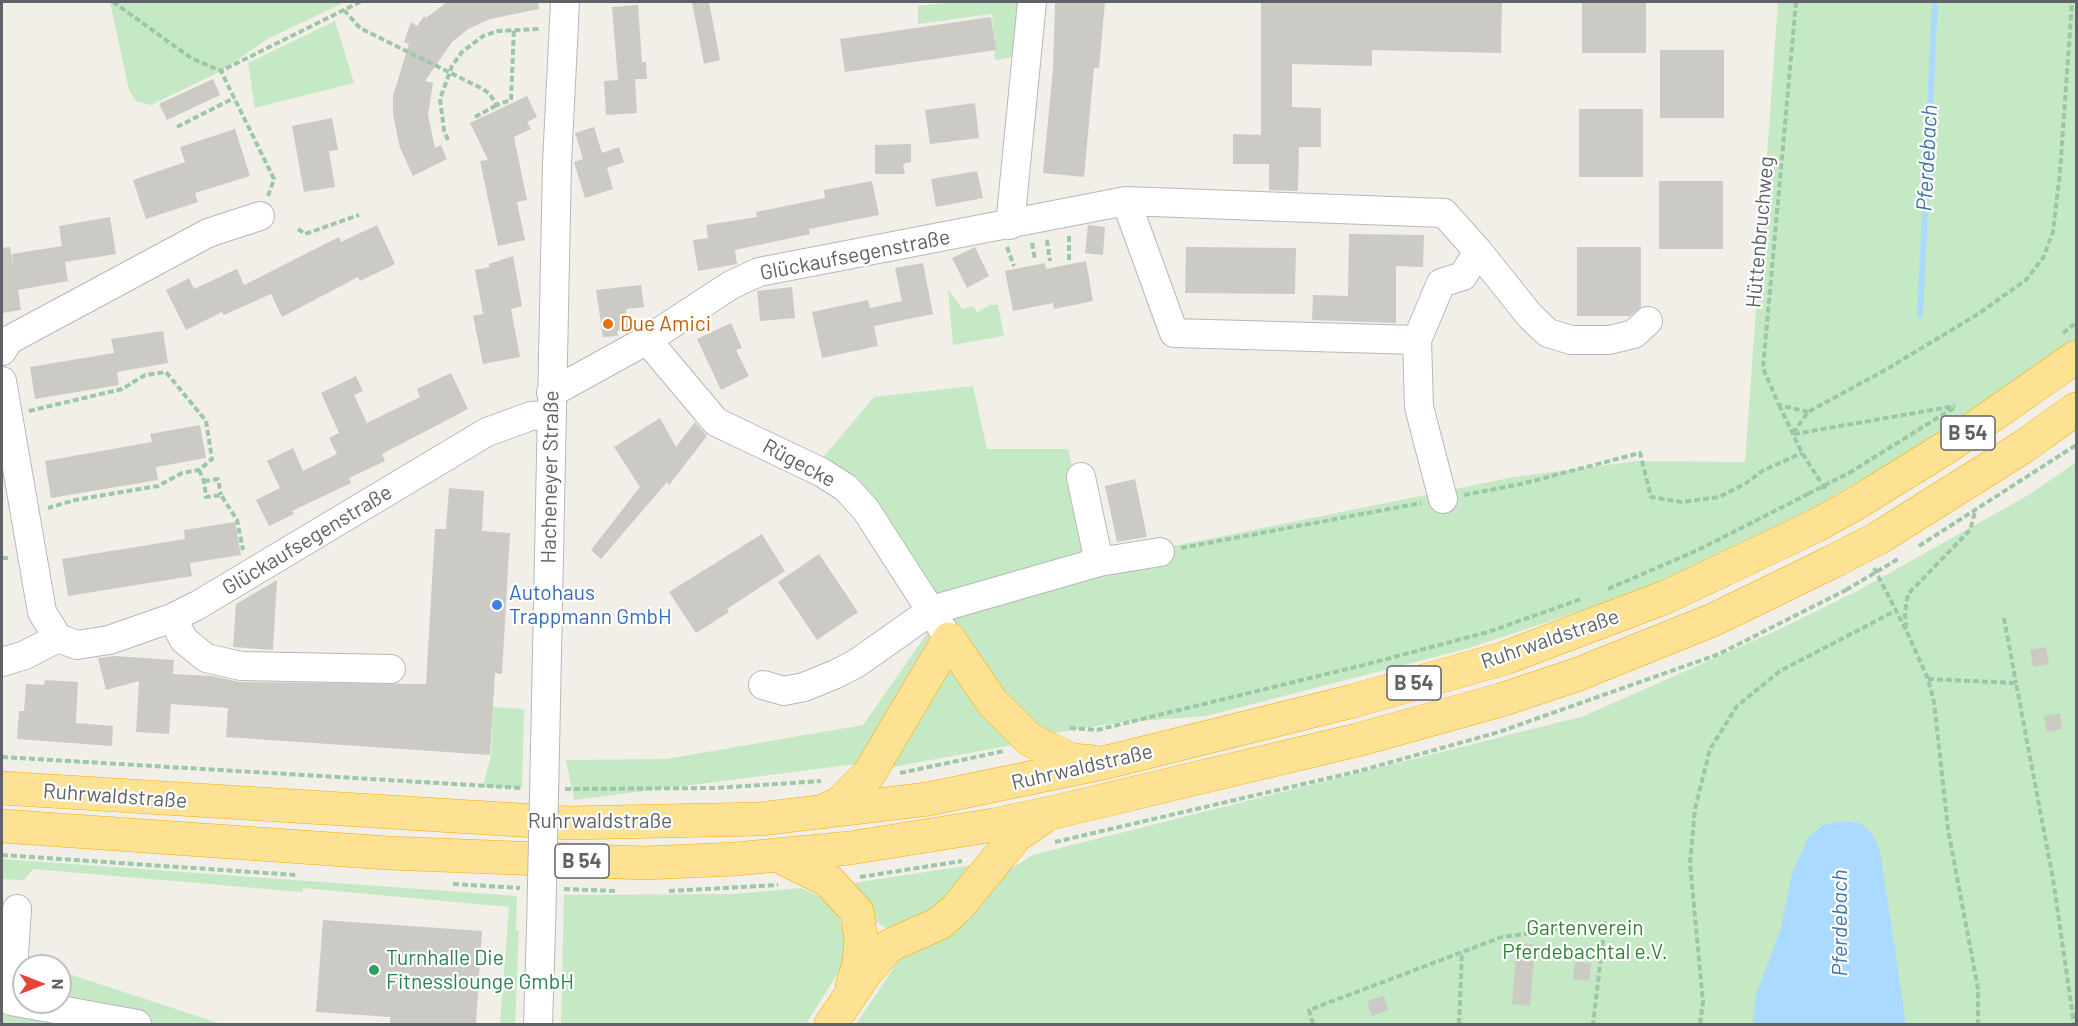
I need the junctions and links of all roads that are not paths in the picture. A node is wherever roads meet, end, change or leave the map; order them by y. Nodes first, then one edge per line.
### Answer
1 (565, 2) edge
2 (1032, 2) edge
3 (1126, 201) junction
4 (260, 216) road end
5 (1010, 225) junction
6 (1478, 251) junction
7 (1648, 321) dead end
8 (647, 340) junction
9 (1417, 340) junction
10 (2068, 346) edge
11 (2, 351) edge
12 (2, 381) edge
13 (551, 404) junction
14 (2076, 409) edge
15 (1081, 477) dead end
16 (1443, 499) road end
17 (1160, 552) road end
18 (1099, 562) junction
19 (932, 610) junction
20 (172, 618) junction
21 (58, 638) junction
22 (949, 639) junction
23 (2, 662) edge
24 (392, 669) dead end
25 (763, 685) dead end
26 (1107, 762) junction
27 (2, 788) edge
28 (1059, 811) junction
29 (820, 813) junction
30 (2, 826) edge
31 (776, 855) junction
32 (17, 909) dead end
33 (849, 997) junction
34 (6, 1000) edge
35 (137, 1024) edge
36 (538, 1024) edge
37 (831, 1024) edge

1 - 13 street, Hacheneyer Straße
2 - 5 street
3 - 5 street, Glückaufsegenstraße
3 - 6 street, Glückaufsegenstraße
3 - 9 street
4 - 11 street
5 - 8 street, Glückaufsegenstraße
6 - 7 street, Glückaufsegenstraße
6 - 9 street
8 - 13 street, Glückaufsegenstraße
8 - 19 street, Rügecke
9 - 16 street
10 - 26 highway, Ruhrwaldstraße / B 54, bridge
12 - 21 street
13 - 20 street, Glückaufsegenstraße
13 - 36 street, Hacheneyer Straße, bridge
14 - 28 highway, Ruhrwaldstraße / B 54, bridge
15 - 18 street
17 - 18 street
18 - 19 street
19 - 22 street, Rügecke
19 - 25 street
20 - 21 street, Glückaufsegenstraße
20 - 24 street
21 - 23 street
22 - 26 highway
22 - 29 highway
26 - 29 highway, Ruhrwaldstraße / B 54
27 - 29 highway, Ruhrwaldstraße / B 54
28 - 31 highway, Ruhrwaldstraße / B 54
28 - 33 highway
30 - 31 highway, Ruhrwaldstraße / B 54
31 - 33 highway
32 - 34 street
33 - 37 highway
34 - 35 street

